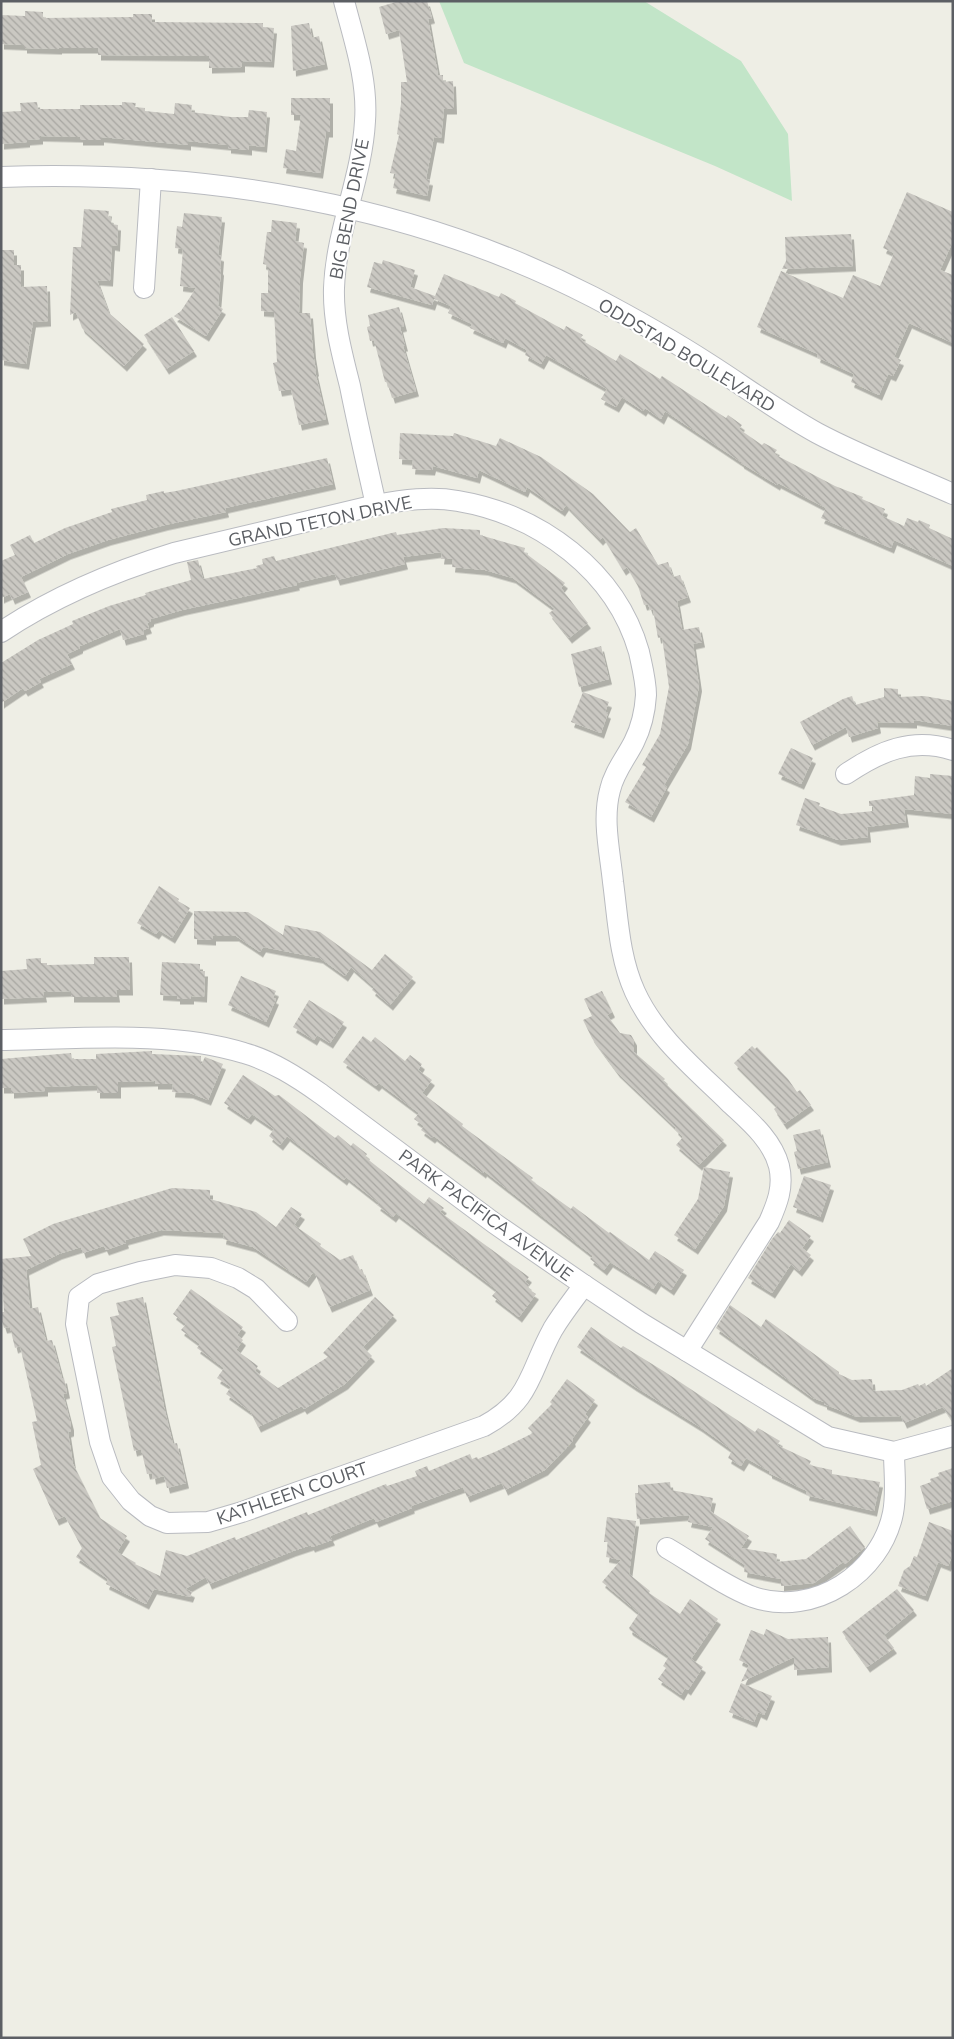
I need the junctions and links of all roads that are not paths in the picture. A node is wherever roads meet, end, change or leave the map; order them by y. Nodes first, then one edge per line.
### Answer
1 (344, 1) edge
2 (1, 177) edge
3 (151, 179) junction
4 (349, 208) junction
5 (144, 288) dead end
6 (953, 494) edge
7 (376, 505) junction
8 (1, 632) edge
9 (953, 750) edge
10 (846, 774) dead end
11 (1, 1040) edge
12 (584, 1285) junction
13 (287, 1321) dead end
14 (687, 1351) junction
15 (953, 1436) edge
16 (894, 1452) junction
17 (667, 1548) dead end

1 - 4 street, BIG BEND DRIVE
2 - 3 street, ODDSTAD BOULEVARD
3 - 4 street, ODDSTAD BOULEVARD
3 - 5 street
4 - 6 street, ODDSTAD BOULEVARD
4 - 7 street, BIG BEND DRIVE
7 - 8 street, GRAND TETON DRIVE
7 - 14 street, GRAND TETON DRIVE
9 - 10 street
11 - 12 street, PARK PACIFICA AVENUE
12 - 13 street, KATHLEEN COURT
12 - 14 street, PARK PACIFICA AVENUE
14 - 16 street, PARK PACIFICA AVENUE
15 - 16 street, PARK PACIFICA AVENUE
16 - 17 street

